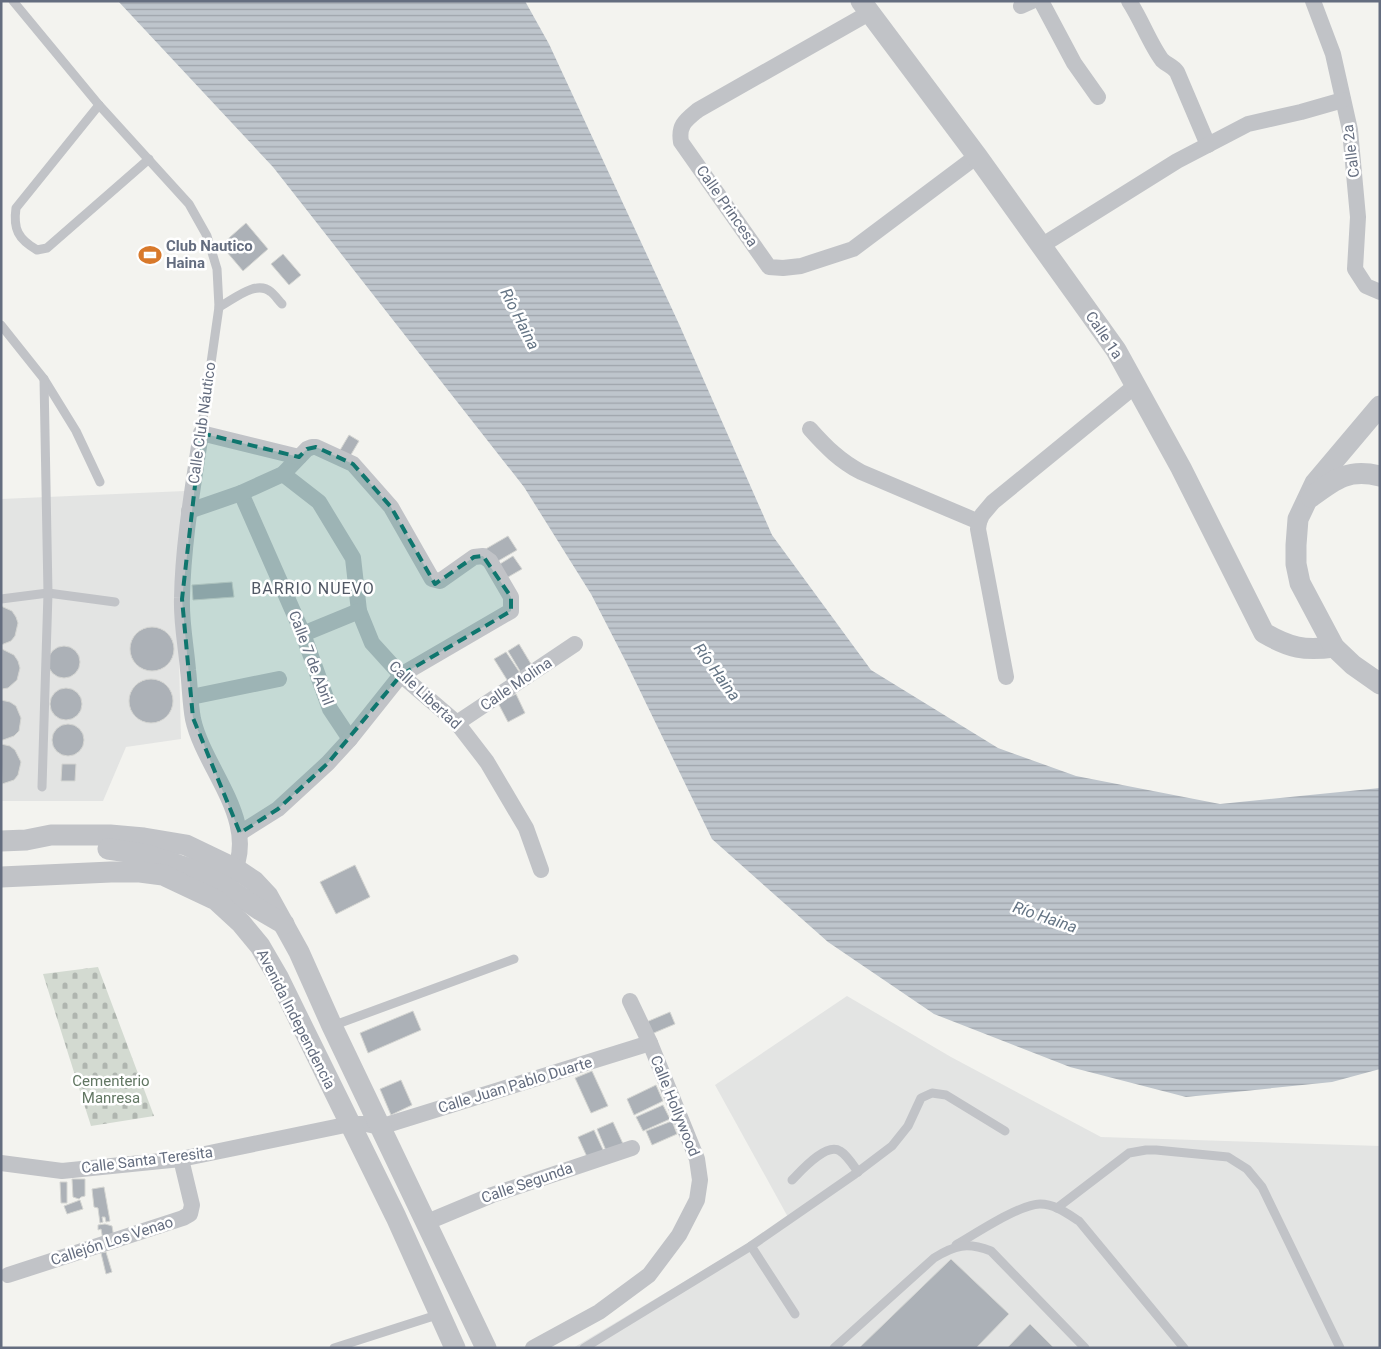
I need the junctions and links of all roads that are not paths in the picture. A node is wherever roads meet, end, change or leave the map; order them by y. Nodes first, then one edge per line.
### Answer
1 (13, 1) edge
2 (1041, 1) edge
3 (1129, 1) edge
4 (1313, 1) edge
5 (865, 7) edge
6 (1098, 97) dead end
7 (1343, 100) junction
8 (99, 105) junction
9 (1208, 145) junction
10 (977, 156) junction
11 (149, 159) junction
12 (1041, 246) junction
13 (1380, 292) edge
14 (282, 304) dead end
15 (219, 307) junction
16 (1, 325) edge
17 (44, 379) junction
18 (1136, 386) junction
19 (1380, 406) edge
20 (810, 429) dead end
21 (201, 433) junction
22 (299, 457) junction
23 (283, 474) junction
24 (1380, 476) edge
25 (100, 482) dead end
26 (241, 493) junction
27 (1307, 500) junction
28 (189, 512) junction
29 (979, 522) junction
30 (48, 592) junction
31 (1, 599) edge
32 (115, 602) dead end
33 (359, 611) junction
34 (304, 634) junction
35 (575, 644) dead end
36 (1334, 647) junction
37 (401, 675) junction
38 (1006, 677) dead end
39 (279, 679) dead end
40 (1380, 684) edge
41 (191, 697) junction
42 (457, 723) junction
43 (350, 739) junction
44 (42, 787) dead end
45 (240, 834) junction
46 (1, 842) edge
47 (541, 870) dead end
48 (1, 877) edge
49 (226, 885) junction
50 (514, 959) dead end
51 (305, 967) junction
52 (278, 977) junction
53 (630, 1001) dead end
54 (332, 1026) junction
55 (650, 1043) junction
56 (350, 1124) junction
57 (380, 1127) junction
58 (1005, 1131) dead end
59 (632, 1148) dead end
60 (181, 1159) junction
61 (1, 1163) edge
62 (858, 1172) junction
63 (792, 1180) dead end
64 (1057, 1208) junction
65 (425, 1223) junction
66 (751, 1246) junction
67 (949, 1248) junction
68 (8, 1275) dead end
69 (440, 1314) junction
70 (795, 1314) dead end
71 (334, 1348) edge
72 (455, 1348) edge
73 (486, 1348) edge
74 (533, 1348) edge
75 (584, 1348) edge
76 (834, 1348) edge
77 (1085, 1348) edge
78 (1184, 1348) edge
79 (1340, 1348) edge

1 - 8 lane, Calle Club Náutico
2 - 6 street
3 - 9 street
4 - 7 street, Calle 2a
5 - 10 street, Calle 1a
5 - 10 street, Calle Princesa
7 - 9 street
7 - 13 street, Calle 2a
8 - 11 lane, Calle Club Náutico
8 - 11 lane
9 - 12 street
10 - 12 street, Calle 1a
11 - 15 lane, Calle Club Náutico
12 - 18 street, Calle 1a
14 - 15 lane
15 - 21 lane, Calle Club Náutico
16 - 17 lane
17 - 25 lane
17 - 30 lane
18 - 29 street
18 - 36 street, Calle 1a
19 - 27 street
20 - 29 street
21 - 22 street
21 - 28 street, Calle Club Náutico
22 - 23 street
22 - 37 street
23 - 26 street
23 - 33 street, Calle Libertad
24 - 27 street
26 - 28 street
26 - 34 street, Calle 7 de Abril
27 - 36 street
28 - 41 street, Calle Club Náutico
29 - 38 street
30 - 31 lane
30 - 32 lane
30 - 44 lane
33 - 34 street
33 - 37 street, Calle Libertad
34 - 43 street, Calle 7 de Abril
35 - 42 street, Calle Molina
36 - 40 street
37 - 42 street, Calle Libertad
37 - 43 street
39 - 41 street
41 - 45 street, Calle Club Náutico
42 - 47 street, Calle Libertad
43 - 45 street
45 - 49 street, Calle Club Náutico
46 - 49 street, Avenida Independencia
48 - 49 street, Avenida Independencia
49 - 51 street, Avenida Independencia
49 - 52 street, Avenida Independencia
50 - 54 lane
51 - 52 street
51 - 54 street, Avenida Independencia
52 - 56 street, Avenida Independencia
53 - 55 street, Calle Hollywood
54 - 57 street, Avenida Independencia
55 - 57 street, Calle Juan Pablo Duarte
55 - 74 street, Calle Hollywood
56 - 57 street, Calle Santa Teresita
56 - 60 street, Calle Santa Teresita
56 - 69 street, Avenida Independencia
57 - 65 street, Avenida Independencia
58 - 62 lane
59 - 65 street, Calle Segunda
60 - 61 street, Calle Santa Teresita
60 - 68 street, Callejón Los Venao
62 - 63 lane
62 - 66 lane
64 - 67 lane
64 - 78 lane
64 - 79 lane
65 - 73 street, Avenida Independencia
66 - 70 lane
66 - 75 lane
67 - 76 lane
67 - 77 lane
69 - 71 lane
69 - 72 street, Avenida Independencia

